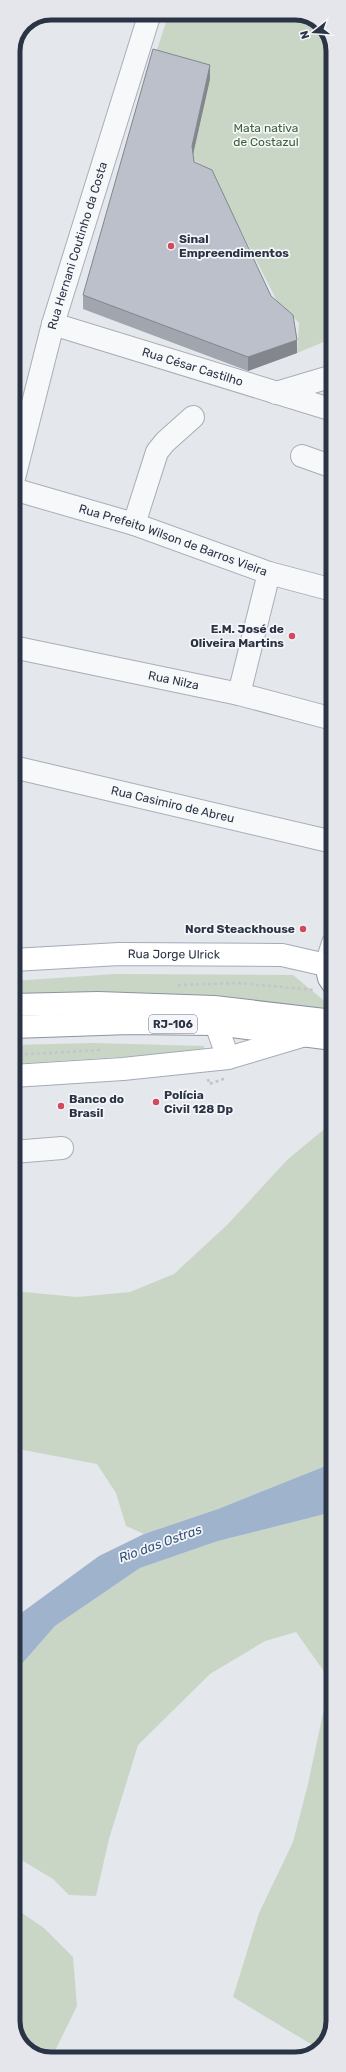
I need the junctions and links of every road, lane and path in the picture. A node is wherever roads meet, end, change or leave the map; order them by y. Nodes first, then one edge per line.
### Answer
1 (148, 20) edge
2 (53, 324) junction
3 (326, 378) edge
4 (276, 393) junction
5 (326, 408) edge
6 (193, 417) dead end
7 (20, 454) edge
8 (302, 456) dead end
9 (326, 465) edge
10 (20, 491) edge
11 (134, 524) junction
12 (269, 573) junction
13 (326, 588) edge
14 (20, 648) edge
15 (239, 694) junction
16 (326, 717) edge
17 (20, 769) edge
18 (326, 840) edge
19 (20, 960) edge
20 (326, 970) edge
21 (20, 1006) edge
22 (326, 1020) edge
23 (216, 1024) junction
24 (20, 1027) edge
25 (302, 1036) junction
26 (326, 1038) edge
27 (228, 1058) junction
28 (20, 1076) edge
29 (62, 1148) dead end
30 (20, 1151) edge

1 - 2 street, Rua Hernani Coutinho da Costa
2 - 4 street, Rua César Castilho
2 - 7 street, Rua Hernani Coutinho da Costa
3 - 4 street
4 - 5 street, Rua César Castilho
6 - 11 street
8 - 9 street
10 - 11 street, Rua Prefeito Wilson de Barros Vieira
11 - 12 street, Rua Prefeito Wilson de Barros Vieira
12 - 13 street, Rua Prefeito Wilson de Barros Vieira
12 - 15 street
14 - 15 street, Rua Nilza
15 - 16 street, Rua Nilza
17 - 18 street, Rua Casimiro de Abreu
19 - 20 main road, Rua Jorge Ulrick
21 - 22 main road, RJ-106
23 - 24 main road, RJ-106
23 - 25 main road, RJ-106
23 - 27 main road
25 - 26 main road, RJ-106
25 - 27 main road
27 - 28 main road
29 - 30 street

